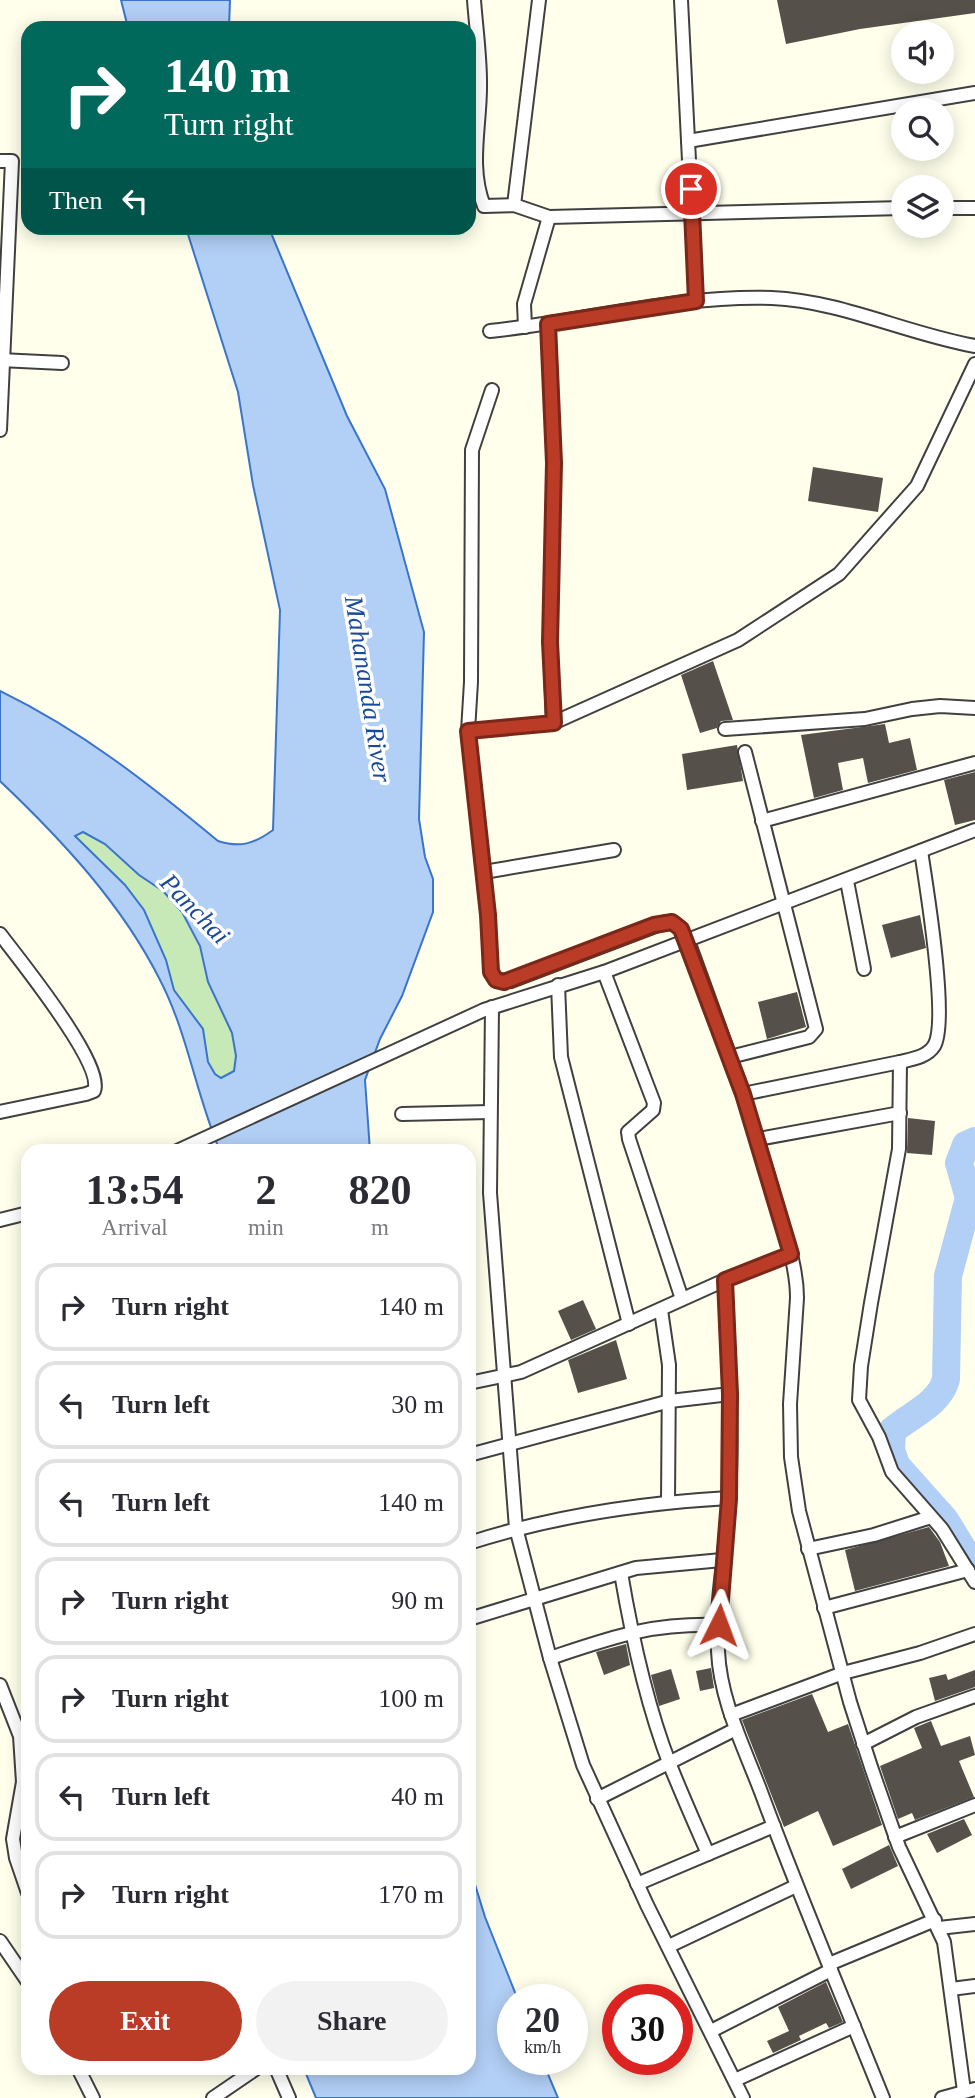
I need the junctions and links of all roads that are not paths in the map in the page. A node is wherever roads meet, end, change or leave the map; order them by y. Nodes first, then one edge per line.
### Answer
1 (474, 0) edge
2 (539, 0) edge
3 (681, 0) edge
4 (476, 21) edge
5 (476, 28) edge
6 (975, 93) edge
7 (476, 139) edge
8 (688, 141) junction
9 (0, 161) edge
10 (476, 166) edge
11 (514, 205) junction
12 (891, 208) edge
13 (954, 208) edge
14 (975, 208) edge
15 (692, 213) junction
16 (549, 217) junction
17 (4, 251) edge
18 (696, 301) junction
19 (2, 319) edge
20 (548, 324) junction
21 (525, 327) junction
22 (490, 331) dead end
23 (975, 346) edge
24 (2, 360) edge
25 (62, 363) dead end
26 (975, 364) edge
27 (492, 390) dead end
28 (0, 430) edge
29 (975, 708) edge
30 (554, 723) junction
31 (725, 729) dead end
32 (468, 731) junction
33 (745, 752) dead end
34 (975, 763) edge
35 (762, 821) junction
36 (975, 831) edge
37 (614, 850) dead end
38 (921, 851) junction
39 (484, 872) junction
40 (847, 881) junction
41 (783, 905) junction
42 (0, 934) edge
43 (688, 941) junction
44 (864, 969) dead end
45 (604, 972) junction
46 (558, 985) junction
47 (492, 1007) junction
48 (730, 1057) junction
49 (900, 1062) junction
50 (743, 1094) junction
51 (0, 1112) edge
52 (490, 1112) junction
53 (900, 1113) junction
54 (402, 1114) dead end
55 (758, 1139) junction
56 (192, 1144) edge
57 (21, 1215) edge
58 (0, 1220) edge
59 (791, 1254) junction
60 (725, 1280) junction
61 (681, 1300) junction
62 (661, 1310) junction
63 (629, 1324) junction
64 (504, 1377) junction
65 (476, 1382) edge
66 (730, 1394) junction
67 (670, 1401) junction
68 (509, 1444) junction
69 (476, 1453) edge
70 (729, 1499) junction
71 (668, 1502) junction
72 (931, 1517) junction
73 (516, 1528) junction
74 (476, 1541) edge
75 (808, 1549) junction
76 (723, 1560) junction
77 (968, 1570) junction
78 (621, 1573) junction
79 (975, 1582) edge
80 (533, 1598) junction
81 (824, 1608) junction
82 (476, 1617) edge
83 (719, 1625) junction
84 (631, 1631) junction
85 (975, 1634) edge
86 (550, 1658) junction
87 (843, 1673) junction
88 (0, 1685) edge
89 (975, 1696) edge
90 (731, 1715) junction
91 (7, 1718) edge
92 (736, 1729) junction
93 (863, 1744) junction
94 (21, 1750) edge
95 (669, 1763) junction
96 (597, 1800) junction
97 (21, 1804) edge
98 (975, 1805) edge
99 (774, 1826) junction
100 (895, 1837) junction
101 (708, 1854) junction
102 (21, 1872) edge
103 (638, 1884) junction
104 (796, 1886) junction
105 (937, 1924) junction
106 (975, 1924) edge
107 (0, 1941) edge
108 (669, 1946) junction
109 (830, 1967) junction
110 (21, 1972) edge
111 (975, 1986) edge
112 (951, 1989) junction
113 (853, 2026) junction
114 (710, 2031) junction
115 (82, 2075) edge
116 (247, 2075) edge
117 (279, 2075) edge
118 (735, 2080) junction
119 (970, 2090) edge
120 (93, 2098) edge
121 (213, 2098) edge
122 (289, 2098) edge
123 (743, 2098) edge
124 (883, 2098) edge
125 (942, 2098) edge

1 - 4 street
2 - 11 street
3 - 8 street
5 - 7 street
6 - 8 street
8 - 15 street
9 - 17 street
10 - 11 street
11 - 16 street
12 - 15 street
13 - 14 street
15 - 16 street
15 - 18 street
16 - 21 street
17 - 19 street
18 - 20 street
18 - 23 street
19 - 24 street
20 - 21 street
20 - 30 street
21 - 22 street
24 - 25 street
24 - 28 street
26 - 30 street
27 - 32 street
29 - 31 street
30 - 32 street
32 - 39 street
33 - 35 street
34 - 35 street
35 - 41 street
36 - 38 street
37 - 39 street
38 - 40 street
38 - 49 street
39 - 43 street
40 - 41 street
40 - 44 street
41 - 43 street
41 - 48 street
42 - 51 street
43 - 45 street
43 - 48 street
45 - 46 street
45 - 61 street
46 - 47 street
46 - 63 street
47 - 52 street
47 - 56 street
48 - 50 street
49 - 50 street
49 - 53 street
50 - 55 street
52 - 54 street
52 - 64 street
53 - 55 street
53 - 72 street
55 - 59 street
57 - 58 street
59 - 60 street
59 - 75 street
60 - 61 street
60 - 66 street
61 - 62 street
62 - 63 street
62 - 67 street
63 - 64 street
64 - 65 street
64 - 68 street
66 - 67 street
66 - 70 street
67 - 68 street
67 - 71 street
68 - 69 street
68 - 73 street
70 - 71 street
70 - 76 street
71 - 73 street
72 - 75 street
72 - 77 street
73 - 74 street
73 - 80 street
75 - 81 street
76 - 78 street
76 - 83 street
77 - 79 street
77 - 81 street
78 - 80 street
78 - 84 street
80 - 82 street
80 - 86 street
81 - 87 street
83 - 84 street
83 - 90 street
84 - 86 street
84 - 95 street
85 - 87 street
86 - 96 street
87 - 90 street
87 - 93 street
88 - 91 street
89 - 93 street
90 - 92 street
91 - 94 street
92 - 95 street
92 - 99 street
93 - 100 street
95 - 96 street
95 - 101 street
96 - 103 street
97 - 102 street
98 - 100 street
99 - 101 street
99 - 104 street
100 - 105 street
101 - 103 street
103 - 108 street
104 - 108 street
104 - 109 street
105 - 106 street
105 - 109 street
105 - 112 street
107 - 110 street
108 - 114 street
109 - 113 street
109 - 114 street
111 - 112 street
112 - 119 street
113 - 118 street
113 - 124 street
114 - 118 street
115 - 120 street
116 - 121 street
117 - 122 street
118 - 123 street
119 - 125 street

